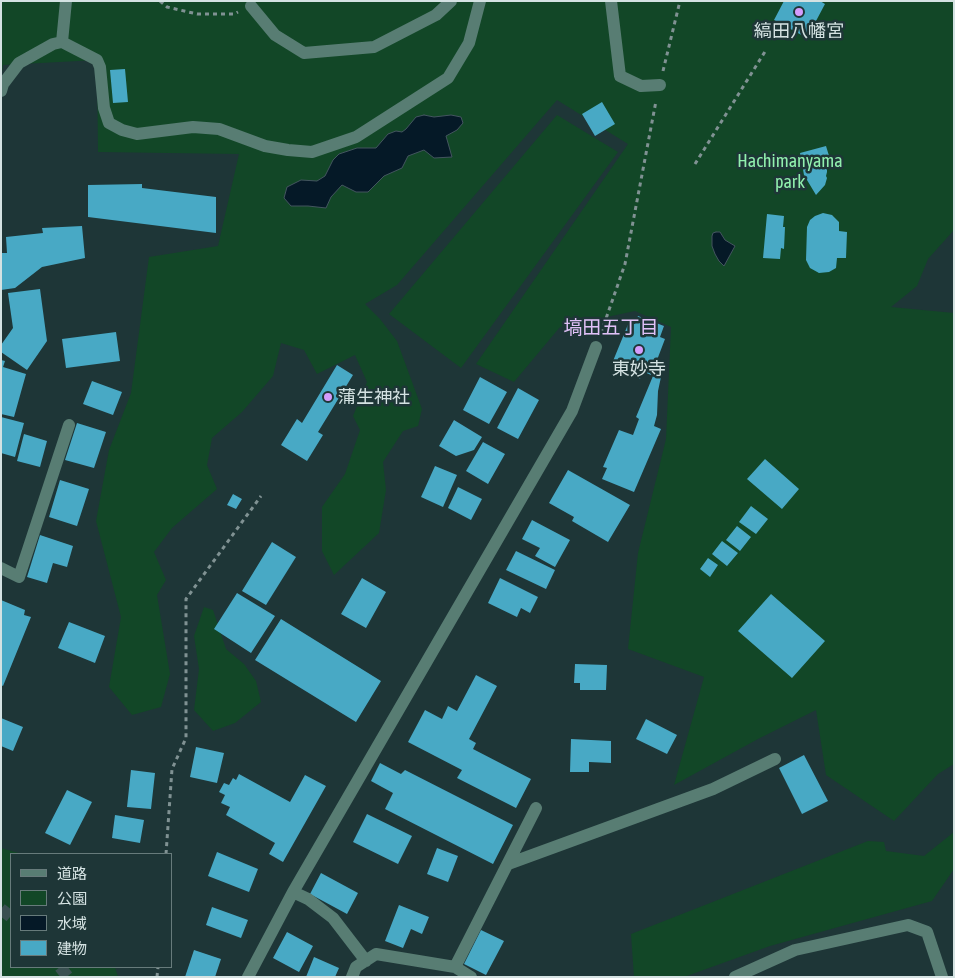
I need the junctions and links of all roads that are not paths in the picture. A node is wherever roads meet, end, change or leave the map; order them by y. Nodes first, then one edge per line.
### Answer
1 (66, 1) edge
2 (451, 1) edge
3 (480, 1) edge
4 (611, 1) edge
5 (251, 6) road end
6 (62, 42) junction
7 (660, 84) road end
8 (1, 91) edge
9 (596, 347) road end
10 (69, 425) dead end
11 (1, 568) edge
12 (775, 759) dead end
13 (536, 808) dead end
14 (508, 864) junction
15 (293, 892) junction
16 (366, 961) junction
17 (456, 966) junction
18 (248, 977) edge
19 (352, 977) edge
20 (471, 977) edge
21 (735, 977) edge
22 (942, 977) edge

1 - 6 street
2 - 5 street
3 - 6 street
4 - 7 street
6 - 8 street
9 - 15 street
10 - 11 street
12 - 14 street
13 - 14 street
14 - 17 street
15 - 16 street
15 - 18 street
16 - 17 street
16 - 19 street
17 - 20 street
21 - 22 street

